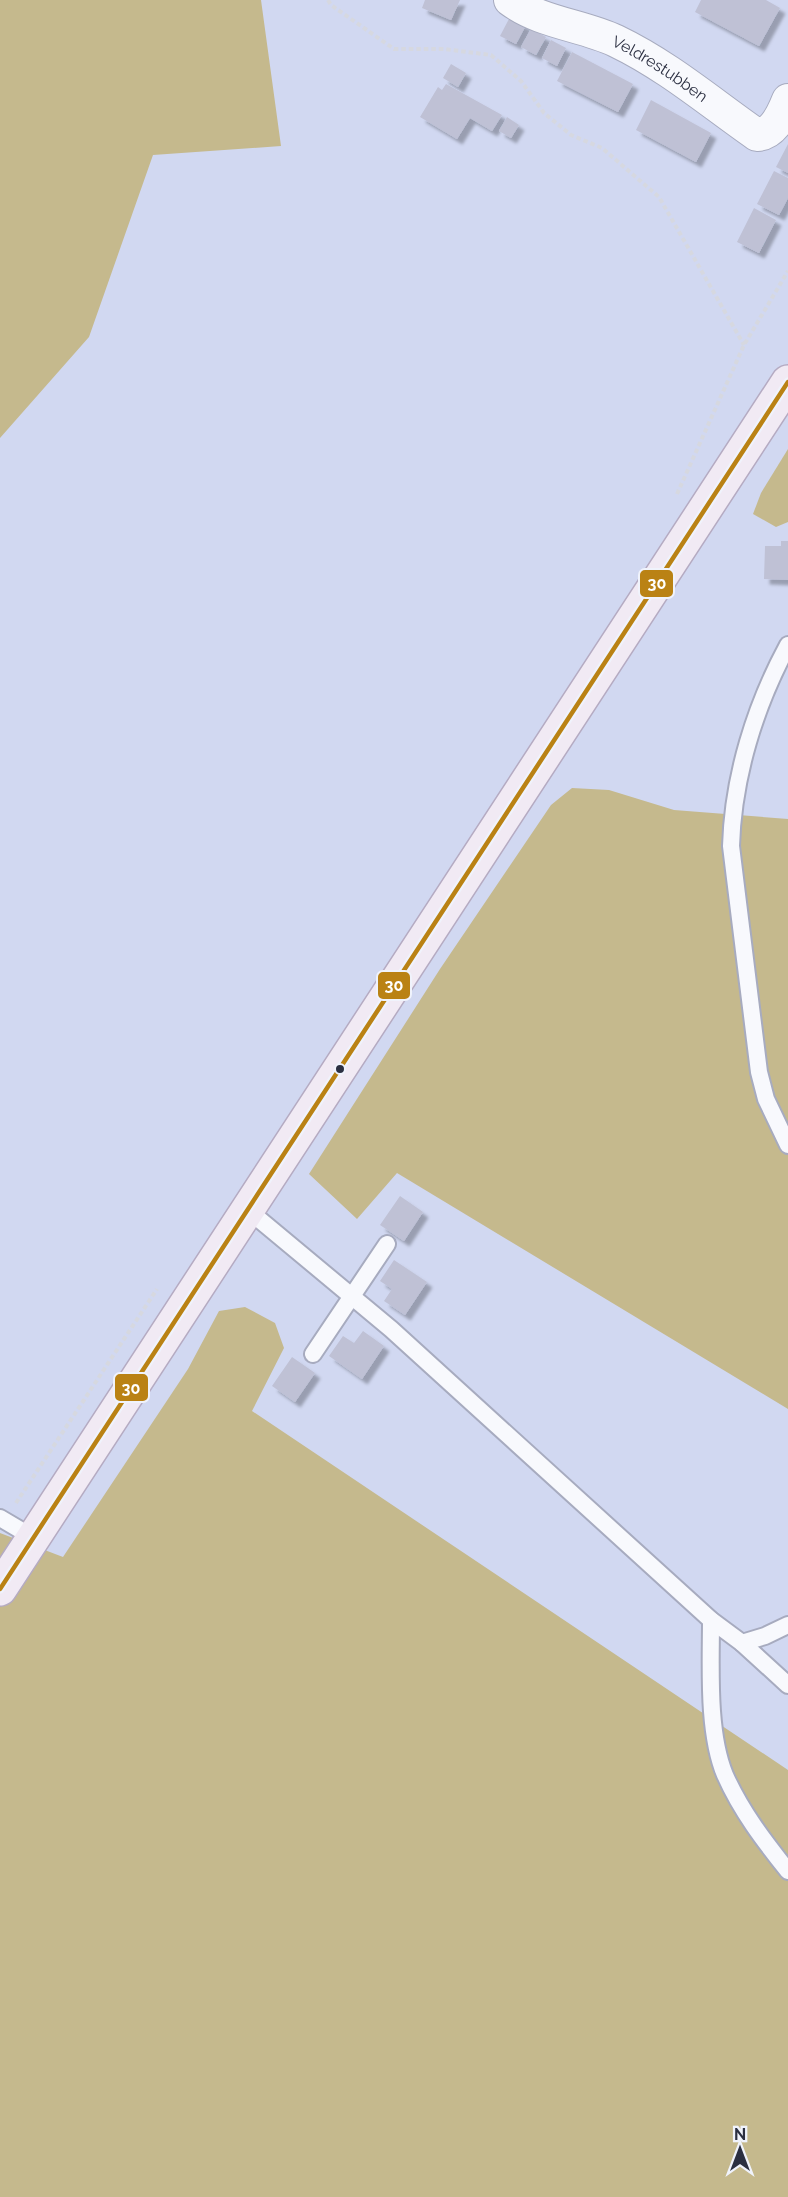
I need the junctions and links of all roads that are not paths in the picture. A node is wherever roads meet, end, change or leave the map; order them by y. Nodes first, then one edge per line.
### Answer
1 (510, 0) edge
2 (788, 100) edge
3 (788, 382) edge
4 (788, 645) edge
5 (788, 1145) edge
6 (248, 1210) junction
7 (387, 1244) dead end
8 (351, 1298) junction
9 (313, 1354) dead end
10 (2, 1519) edge
11 (34, 1538) junction
12 (0, 1589) edge
13 (711, 1620) junction
14 (788, 1625) edge
15 (742, 1643) junction
16 (788, 1685) edge
17 (788, 1871) edge

1 - 2 street, Veldrestubben
3 - 6 main road
4 - 5 lane
6 - 8 lane
6 - 11 main road
7 - 8 lane
8 - 9 lane
8 - 13 lane
10 - 11 lane
11 - 12 main road
13 - 15 lane
13 - 17 lane
14 - 15 lane
15 - 16 lane

